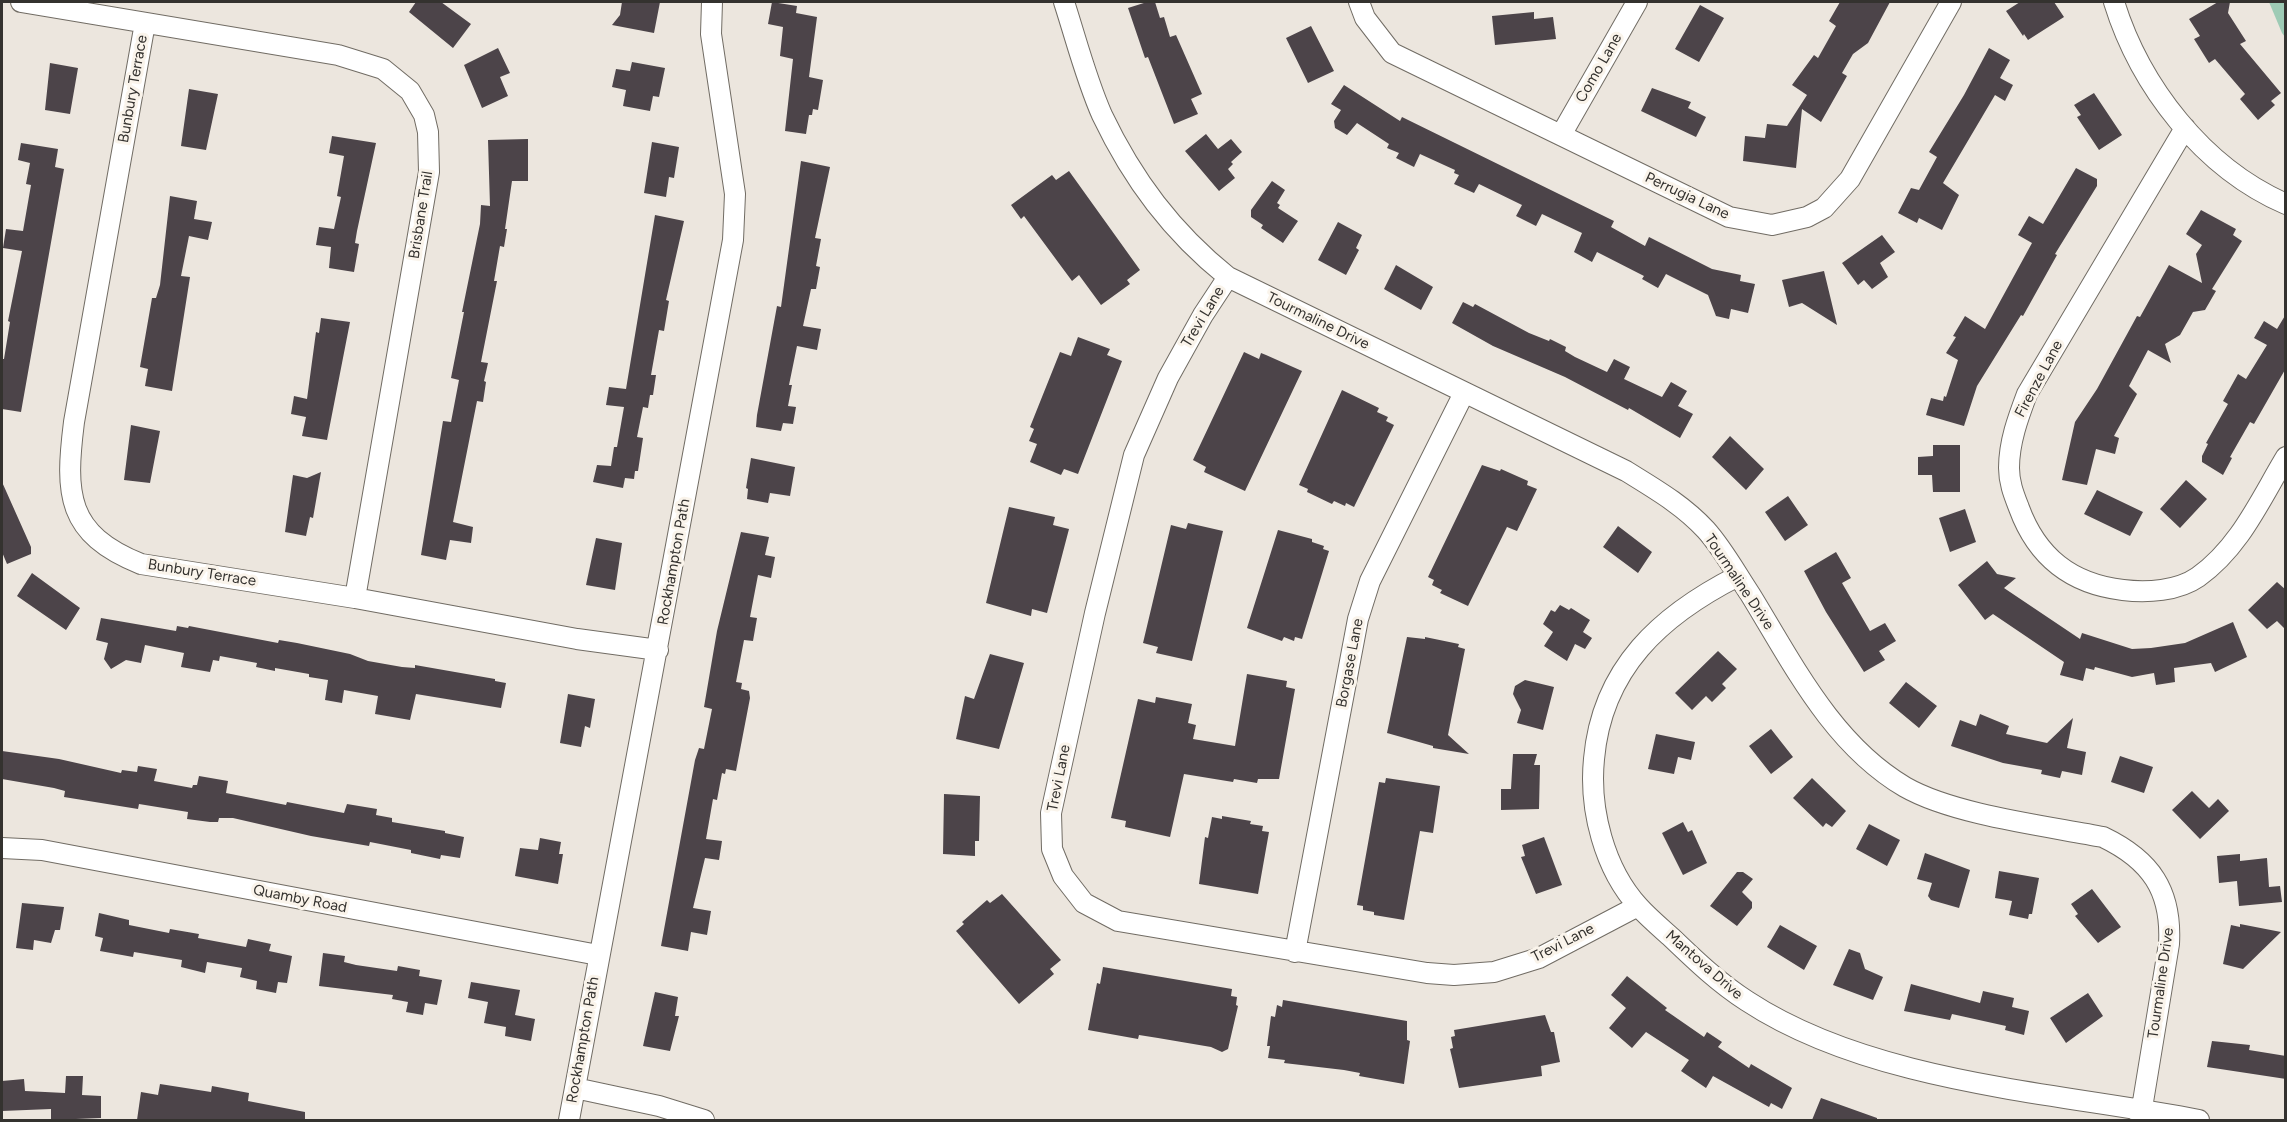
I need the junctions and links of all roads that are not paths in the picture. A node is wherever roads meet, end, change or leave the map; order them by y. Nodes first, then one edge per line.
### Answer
1 (21, 2) edge
2 (712, 2) edge
3 (1064, 2) edge
4 (1359, 2) edge
5 (1637, 2) edge
6 (1951, 2) edge
7 (2114, 2) edge
8 (145, 23) junction
9 (2185, 128) junction
10 (1561, 135) junction
11 (2286, 204) edge
12 (1228, 277) junction
13 (1464, 393) junction
14 (2286, 457) edge
15 (1738, 576) junction
16 (355, 598) junction
17 (658, 650) junction
18 (2, 848) edge
19 (1638, 906) junction
20 (1295, 952) junction
21 (598, 955) junction
22 (575, 1088) junction
23 (2141, 1115) edge
24 (569, 1120) edge
25 (704, 1120) edge
26 (2199, 1120) edge

1 - 8 street, Brisbane Trail
2 - 17 street, Rockhampton Path
3 - 12 street, Tourmaline Drive
4 - 10 street, Perrugia Lane
5 - 10 street, Como Lane
6 - 10 street, Perrugia Lane
7 - 9 street
8 - 16 street, Brisbane Trail
8 - 16 street, Bunbury Terrace
9 - 11 street
9 - 14 street, Firenze Lane
12 - 13 street, Tourmaline Drive
12 - 20 street, Trevi Lane
13 - 15 street, Tourmaline Drive
13 - 20 street, Borgase Lane
15 - 19 street, Mantova Drive
15 - 23 street, Tourmaline Drive
16 - 17 street, Bunbury Terrace
17 - 21 street, Rockhampton Path
18 - 21 street, Quamby Road
19 - 20 street, Trevi Lane
19 - 23 street, Mantova Drive
21 - 22 street, Rockhampton Path
22 - 24 street, Rockhampton Path
22 - 25 street
23 - 26 street, Mantova Drive

